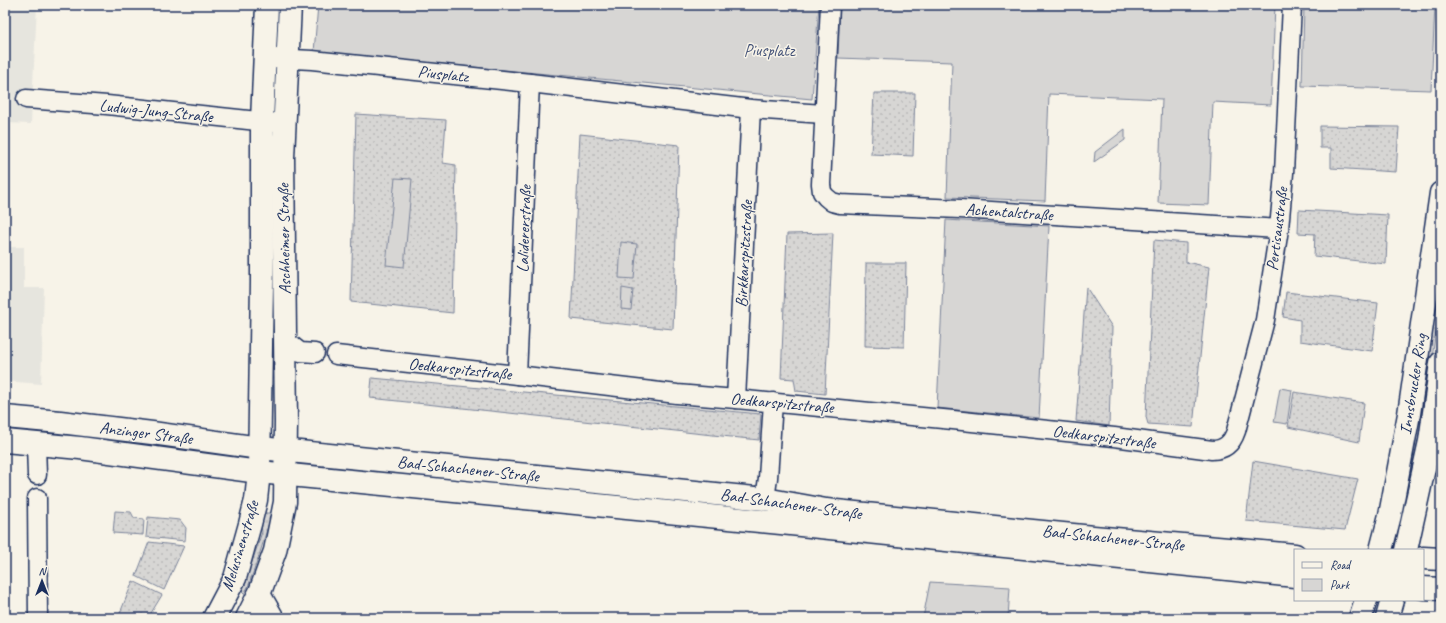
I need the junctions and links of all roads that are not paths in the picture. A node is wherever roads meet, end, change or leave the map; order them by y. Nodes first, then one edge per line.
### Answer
1 (267, 5) edge
2 (290, 5) edge
3 (830, 5) edge
4 (1292, 5) edge
5 (264, 58) junction
6 (287, 59) junction
7 (530, 83) junction
8 (26, 99) dead end
9 (751, 109) junction
10 (824, 114) junction
11 (262, 121) junction
12 (285, 123) junction
13 (1441, 193) edge
14 (1279, 229) junction
15 (285, 340) junction
16 (315, 353) dead end
17 (336, 356) dead end
18 (1441, 363) edge
19 (517, 375) junction
20 (736, 398) junction
21 (773, 402) junction
22 (5, 418) edge
23 (5, 441) edge
24 (36, 444) junction
25 (1227, 446) joint
26 (260, 448) junction
27 (286, 450) junction
28 (259, 472) junction
29 (286, 474) junction
30 (37, 475) dead end
31 (37, 498) dead end
32 (765, 499) junction
33 (758, 520) junction
34 (1381, 549) edge
35 (1406, 549) edge
36 (1294, 555) edge
37 (1424, 558) edge
38 (1441, 559) edge
39 (1294, 576) edge
40 (1424, 588) edge
41 (1441, 589) edge
42 (229, 590) junction
43 (260, 592) junction
44 (1366, 601) edge
45 (1392, 601) edge
46 (248, 617) edge
47 (38, 618) edge
48 (214, 618) edge
49 (275, 618) edge
50 (1360, 618) edge
51 (1387, 618) edge

1 - 5 main road, Aschheimer Straße
2 - 6 main road, Aschheimer Straße
3 - 10 street
4 - 14 street, Pertisaustraße
5 - 6 street, Piusplatz
5 - 11 main road, Aschheimer Straße
6 - 7 street, Piusplatz
6 - 12 main road, Aschheimer Straße
7 - 9 street, Piusplatz
7 - 19 street, Lalidererstraße
8 - 11 street, Ludwig-Jung-Straße
9 - 10 street, Piusplatz
9 - 20 street, Birkkarspitzstraße
10 - 14 street, Achentalstraße
11 - 12 street, Ludwig-Jung-Straße
11 - 26 main road, Aschheimer Straße
12 - 15 main road, Aschheimer Straße
13 - 34 main road, Innsbrucker Ring
14 - 25 street, Pertisaustraße
15 - 16 street
15 - 27 main road, Aschheimer Straße
17 - 19 street, Oedkarspitzstraße
18 - 35 main road, Innsbrucker Ring
19 - 20 street, Oedkarspitzstraße
20 - 21 street, Oedkarspitzstraße
21 - 25 street, Oedkarspitzstraße
21 - 32 street
22 - 26 main road, Anzinger Straße
23 - 24 main road, Anzinger Straße
24 - 28 main road, Anzinger Straße
24 - 30 street
26 - 27 main road, Anzinger Straße
26 - 28 main road, Aschheimer Straße
27 - 29 main road, Aschheimer Straße
27 - 32 main road, Bad-Schachener-Straße
28 - 29 main road, Anzinger Straße
28 - 42 main road, Melusinenstraße
29 - 33 main road, Bad-Schachener-Straße
29 - 43 main road, Melusinenstraße
31 - 47 street
32 - 33 main road
32 - 36 main road, Bad-Schachener-Straße
33 - 39 main road, Bad-Schachener-Straße
37 - 38 main road
40 - 41 main road
42 - 46 main road
42 - 48 main road, Melusinenstraße
43 - 46 main road, Melusinenstraße
43 - 49 street
44 - 50 main road
45 - 51 main road

